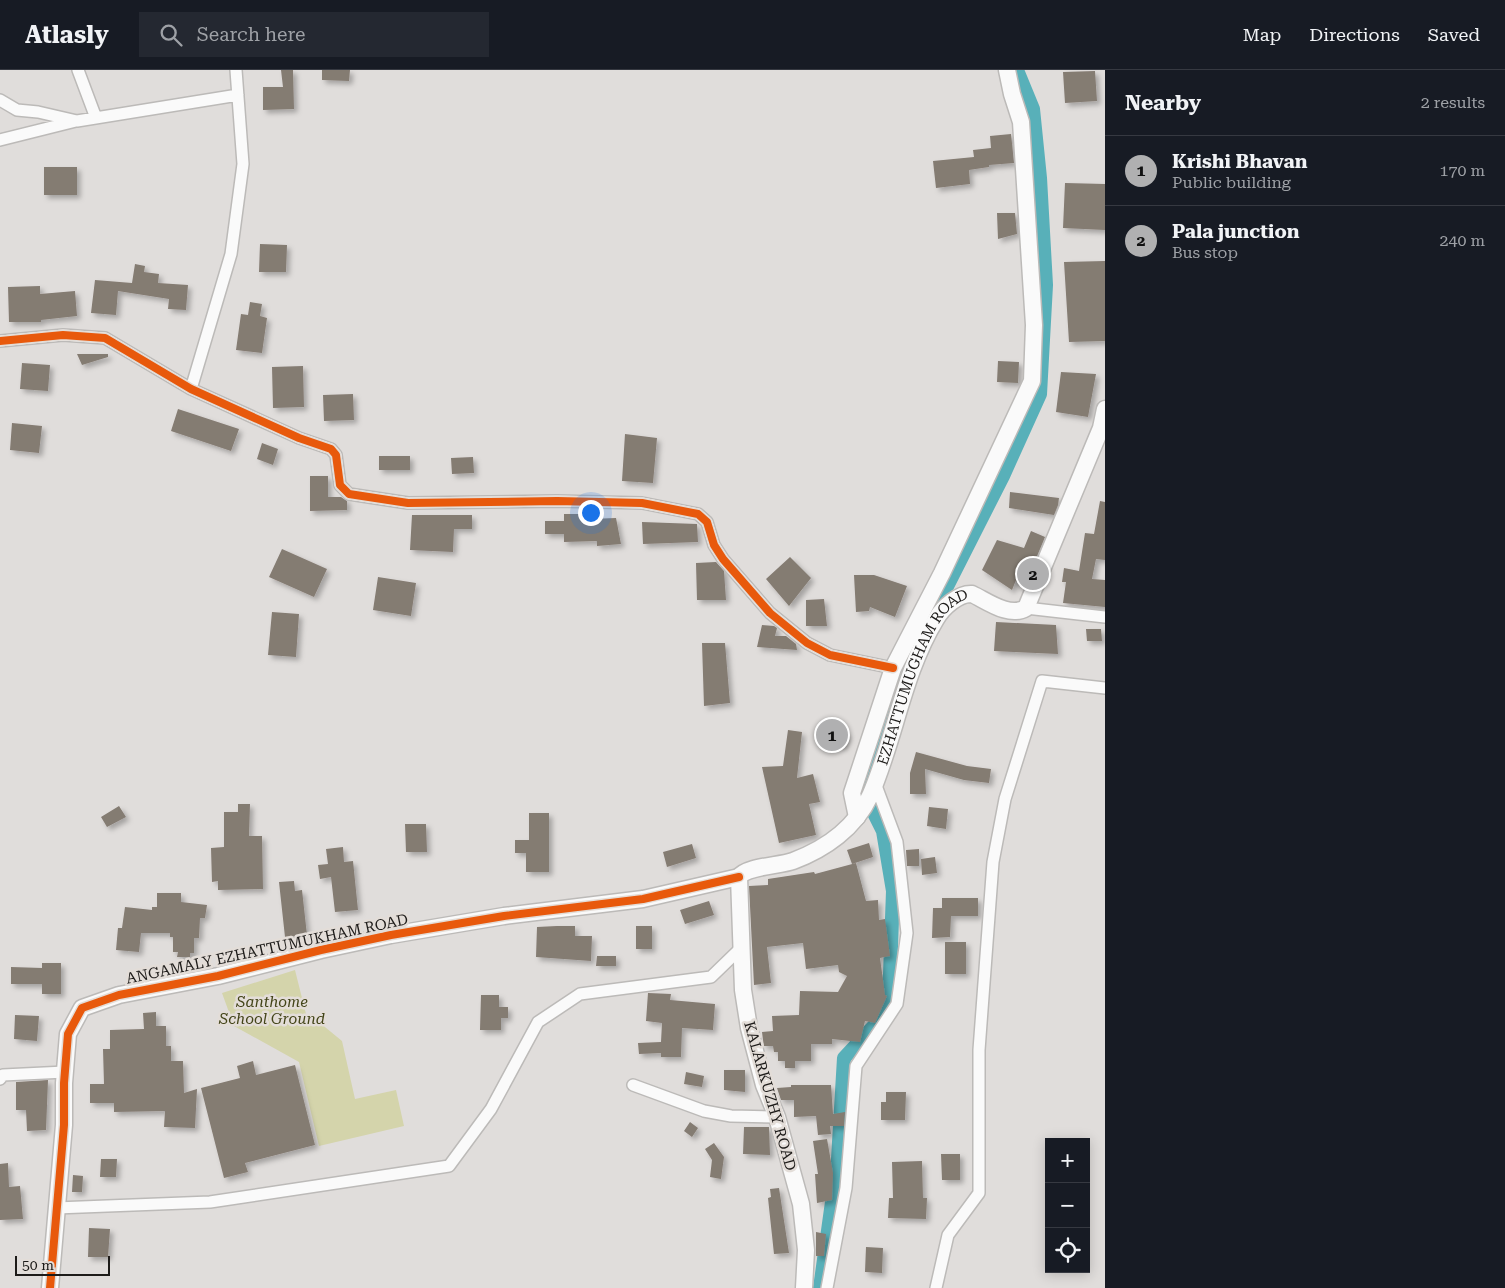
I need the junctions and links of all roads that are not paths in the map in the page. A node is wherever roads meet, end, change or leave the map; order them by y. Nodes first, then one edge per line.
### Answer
1 (78, 70) edge
2 (236, 70) edge
3 (1008, 70) edge
4 (238, 95) junction
5 (0, 100) edge
6 (96, 118) junction
7 (77, 121) junction
8 (0, 140) edge
9 (0, 341) edge
10 (192, 389) junction
11 (1105, 409) edge
12 (1026, 608) junction
13 (1105, 617) edge
14 (893, 668) junction
15 (1105, 688) edge
16 (875, 783) junction
17 (857, 817) junction
18 (740, 877) junction
19 (741, 948) junction
20 (65, 1072) junction
21 (0, 1079) edge
22 (633, 1085) dead end
23 (777, 1117) junction
24 (56, 1208) junction
25 (50, 1288) edge
26 (804, 1288) edge
27 (827, 1288) edge
28 (936, 1288) edge

1 - 6 street
2 - 4 street
3 - 14 street
4 - 6 street
4 - 10 street
5 - 7 street
6 - 7 street
7 - 8 street
9 - 10 street
10 - 14 street
11 - 12 street
12 - 13 street
12 - 16 street, EZHATTUMUGHAM ROAD
14 - 17 street
15 - 28 street
16 - 17 street, EZHATTUMUGHAM ROAD
16 - 27 street
17 - 18 street
18 - 19 street, KALARKUZHY ROAD
18 - 20 street, ANGAMALY EZHATTUMUKHAM ROAD
19 - 23 street, KALARKUZHY ROAD
19 - 24 street
20 - 21 street
20 - 24 street, ANGAMALY EZHATTUMUKHAM ROAD
22 - 23 street
23 - 26 street, KALARKUZHY ROAD
24 - 25 street, ANGAMALY EZHATTUMUKHAM ROAD

